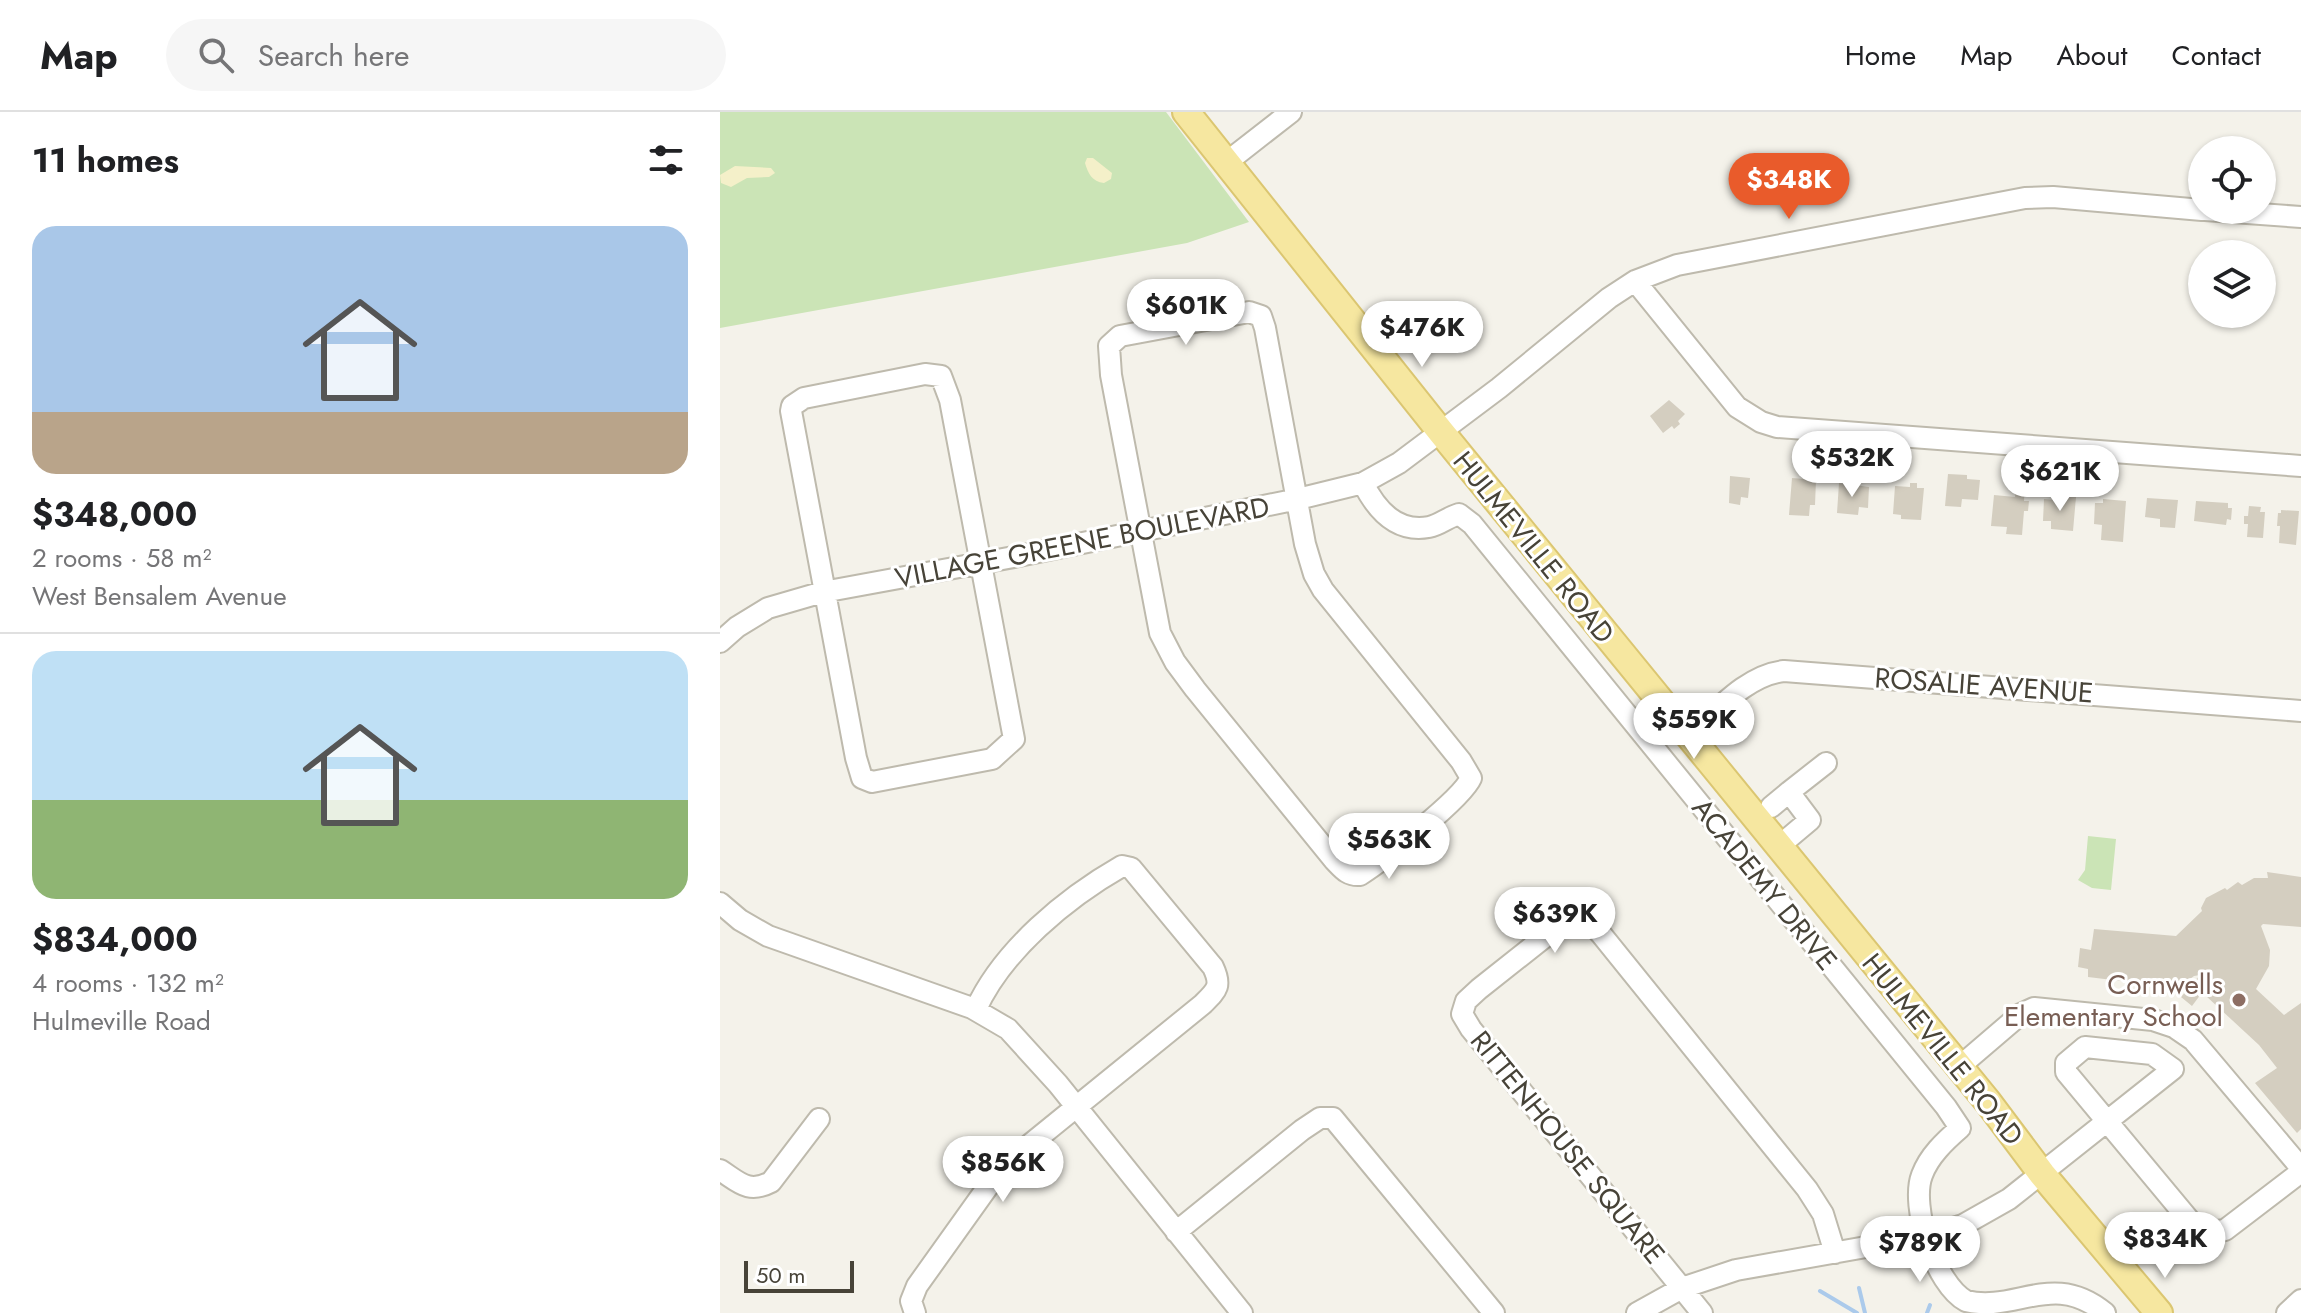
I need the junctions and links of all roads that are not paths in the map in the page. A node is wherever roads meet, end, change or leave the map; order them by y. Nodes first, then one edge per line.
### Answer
1 (1186, 112) edge
2 (1291, 112) edge
3 (1227, 162) junction
4 (2188, 209) edge
5 (2276, 215) edge
6 (2301, 217) edge
7 (1635, 281) junction
8 (1441, 432) junction
9 (2301, 466) edge
10 (1363, 483) junction
11 (1298, 499) junction
12 (1140, 531) junction
13 (982, 562) junction
14 (823, 592) junction
15 (720, 642) edge
16 (2301, 711) edge
17 (1688, 736) junction
18 (1826, 763) dead end
19 (1789, 792) junction
20 (1771, 807) dead end
21 (1779, 846) junction
22 (721, 908) edge
23 (976, 1009) junction
24 (1959, 1067) junction
25 (1076, 1107) junction
26 (819, 1119) dead end
27 (2108, 1123) junction
28 (720, 1170) edge
29 (2301, 1170) edge
30 (2042, 1174) junction
31 (1176, 1232) junction
32 (1928, 1236) junction
33 (1835, 1253) junction
34 (1682, 1288) junction
35 (2301, 1300) edge
36 (915, 1313) edge
37 (1242, 1313) edge
38 (1494, 1313) edge
39 (1637, 1313) edge
40 (1702, 1313) edge
41 (2105, 1313) edge
42 (2159, 1313) edge
43 (2287, 1313) edge

1 - 3 main road, HULMEVILLE ROAD
2 - 3 street
3 - 8 main road, HULMEVILLE ROAD
4 - 7 street, VILLAGE GREENE BOULEVARD
5 - 6 street, VILLAGE GREENE BOULEVARD
7 - 8 street, VILLAGE GREENE BOULEVARD
7 - 9 street
8 - 10 street, VILLAGE GREENE BOULEVARD
8 - 17 main road, HULMEVILLE ROAD
10 - 11 street, VILLAGE GREENE BOULEVARD
10 - 32 street, ACADEMY DRIVE
11 - 12 street, VILLAGE GREENE BOULEVARD
11 - 12 street
11 - 12 street
12 - 13 street, VILLAGE GREENE BOULEVARD
13 - 14 street, VILLAGE GREENE BOULEVARD
13 - 14 street
13 - 14 street
14 - 15 street, VILLAGE GREENE BOULEVARD
16 - 17 street, ROSALIE AVENUE
17 - 21 main road, HULMEVILLE ROAD
18 - 19 street
19 - 20 street
19 - 21 street
21 - 24 main road, HULMEVILLE ROAD
22 - 23 street
23 - 25 street
23 - 25 street
24 - 29 street
24 - 30 main road, HULMEVILLE ROAD
25 - 31 street
25 - 36 street
26 - 28 street
27 - 27 street
27 - 29 street
27 - 30 street
30 - 32 street
30 - 42 main road, HULMEVILLE ROAD
31 - 37 street
31 - 38 street
32 - 33 street
32 - 41 street
33 - 34 street
33 - 34 street, RITTENHOUSE SQUARE
34 - 39 street
34 - 40 street
35 - 43 street

